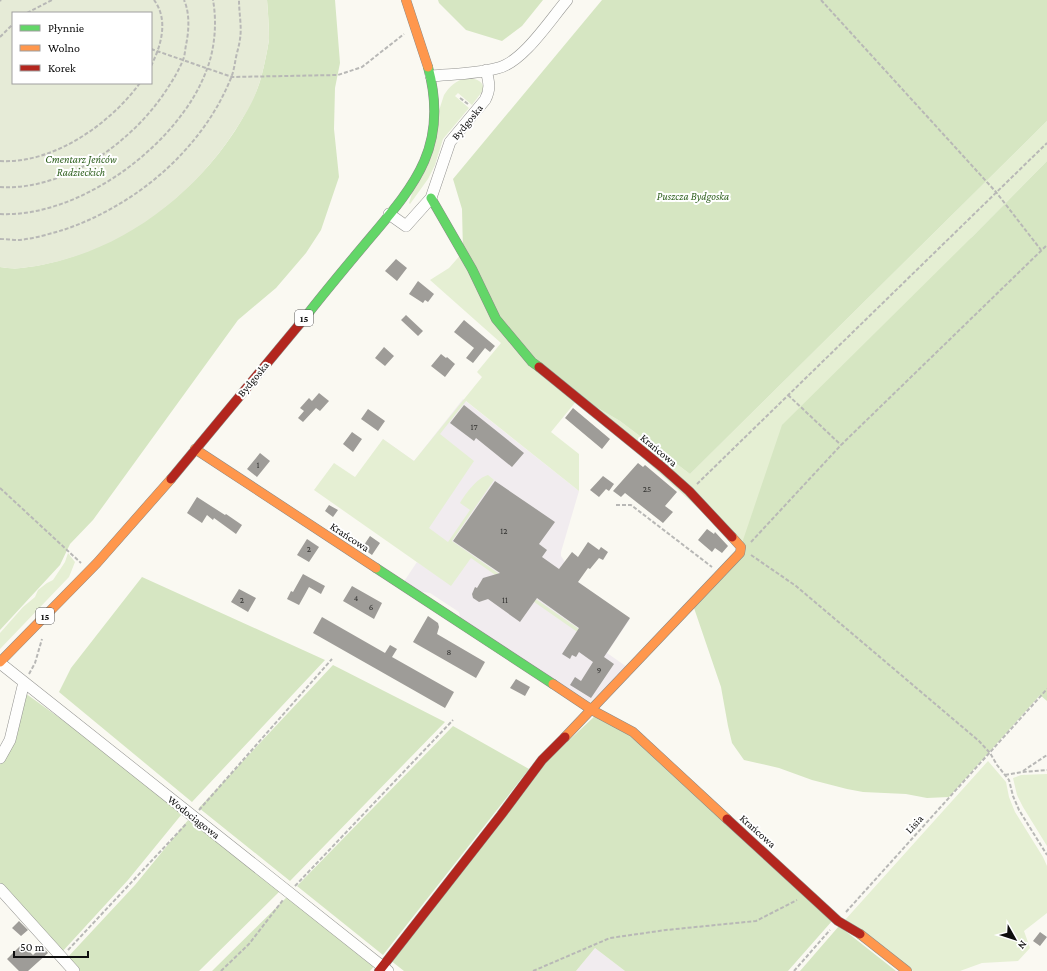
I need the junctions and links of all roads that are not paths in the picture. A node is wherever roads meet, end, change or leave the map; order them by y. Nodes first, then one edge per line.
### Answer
1 (406, 0) edge
2 (567, 0) edge
3 (486, 70) junction
4 (431, 76) junction
5 (431, 198) junction
6 (389, 214) junction
7 (195, 449) junction
8 (0, 662) edge
9 (24, 682) junction
10 (592, 710) junction
11 (0, 758) edge
12 (0, 889) edge
13 (384, 970) edge
14 (74, 971) edge
15 (907, 971) edge

1 - 4 street, 15
2 - 3 street
3 - 4 street
3 - 5 street, Bydgoska
4 - 6 street, Bydgoska / 15
5 - 6 street
5 - 10 street, Krańcowa
6 - 7 street, Bydgoska / 15
7 - 8 street, Bydgoska / 15
7 - 10 street, Krańcowa
8 - 9 street, Wodociągowa
9 - 11 street
9 - 13 street, Wodociągowa
10 - 13 street
10 - 15 street, Krańcowa
12 - 14 street

